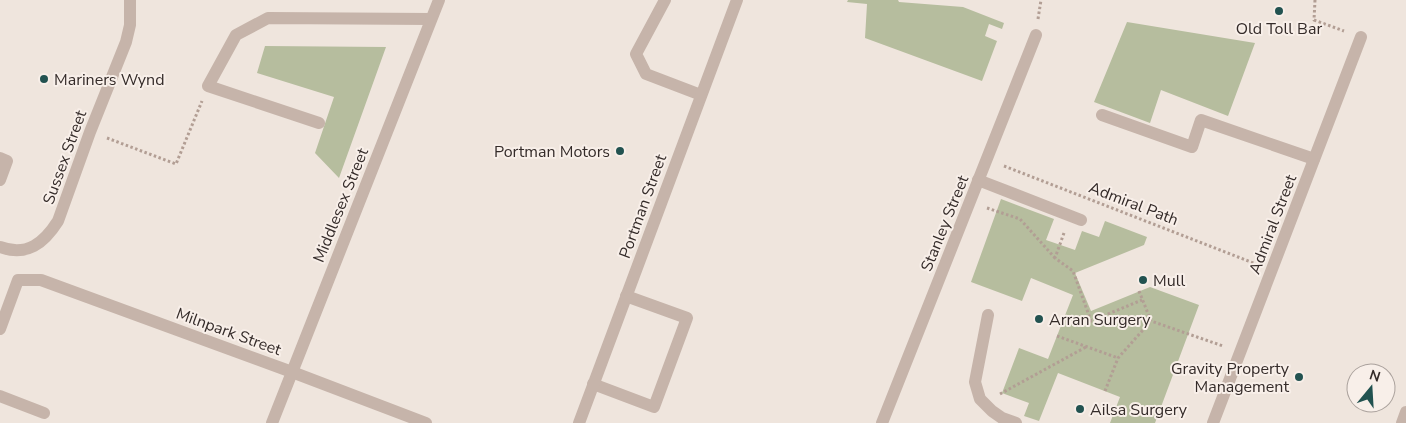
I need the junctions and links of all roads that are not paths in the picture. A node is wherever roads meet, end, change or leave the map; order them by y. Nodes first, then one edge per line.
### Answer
1 (130, 0) edge
2 (439, 0) edge
3 (665, 0) edge
4 (737, 0) edge
5 (431, 19) junction
6 (1036, 35) dead end
7 (1361, 37) road end
8 (700, 95) junction
9 (1102, 115) dead end
10 (319, 123) dead end
11 (0, 158) edge
12 (1314, 159) junction
13 (0, 180) edge
14 (978, 180) junction
15 (1075, 218) road end
16 (0, 247) edge
17 (626, 296) junction
18 (988, 315) dead end
19 (0, 329) edge
20 (292, 372) junction
21 (593, 384) junction
22 (0, 396) edge
23 (1406, 412) edge
24 (44, 413) dead end
25 (272, 423) edge
26 (426, 423) edge
27 (579, 423) edge
28 (882, 423) edge
29 (1016, 423) edge
30 (1213, 423) edge
31 (1402, 423) edge

1 - 16 street, Sussex Street
2 - 5 street, Middlesex Street
3 - 8 street
4 - 8 street, Portman Street
5 - 10 street
5 - 20 street, Middlesex Street
6 - 14 street, Stanley Street
7 - 12 street, Admiral Street
8 - 17 street, Portman Street
9 - 12 street
11 - 13 street
12 - 30 street, Admiral Street
14 - 15 street
14 - 28 street, Stanley Street
17 - 21 street, Portman Street
17 - 21 street
18 - 29 street
19 - 20 street, Milnpark Street
20 - 25 street, Middlesex Street
20 - 26 street, Milnpark Street
21 - 27 street, Portman Street
22 - 24 street
23 - 31 street

